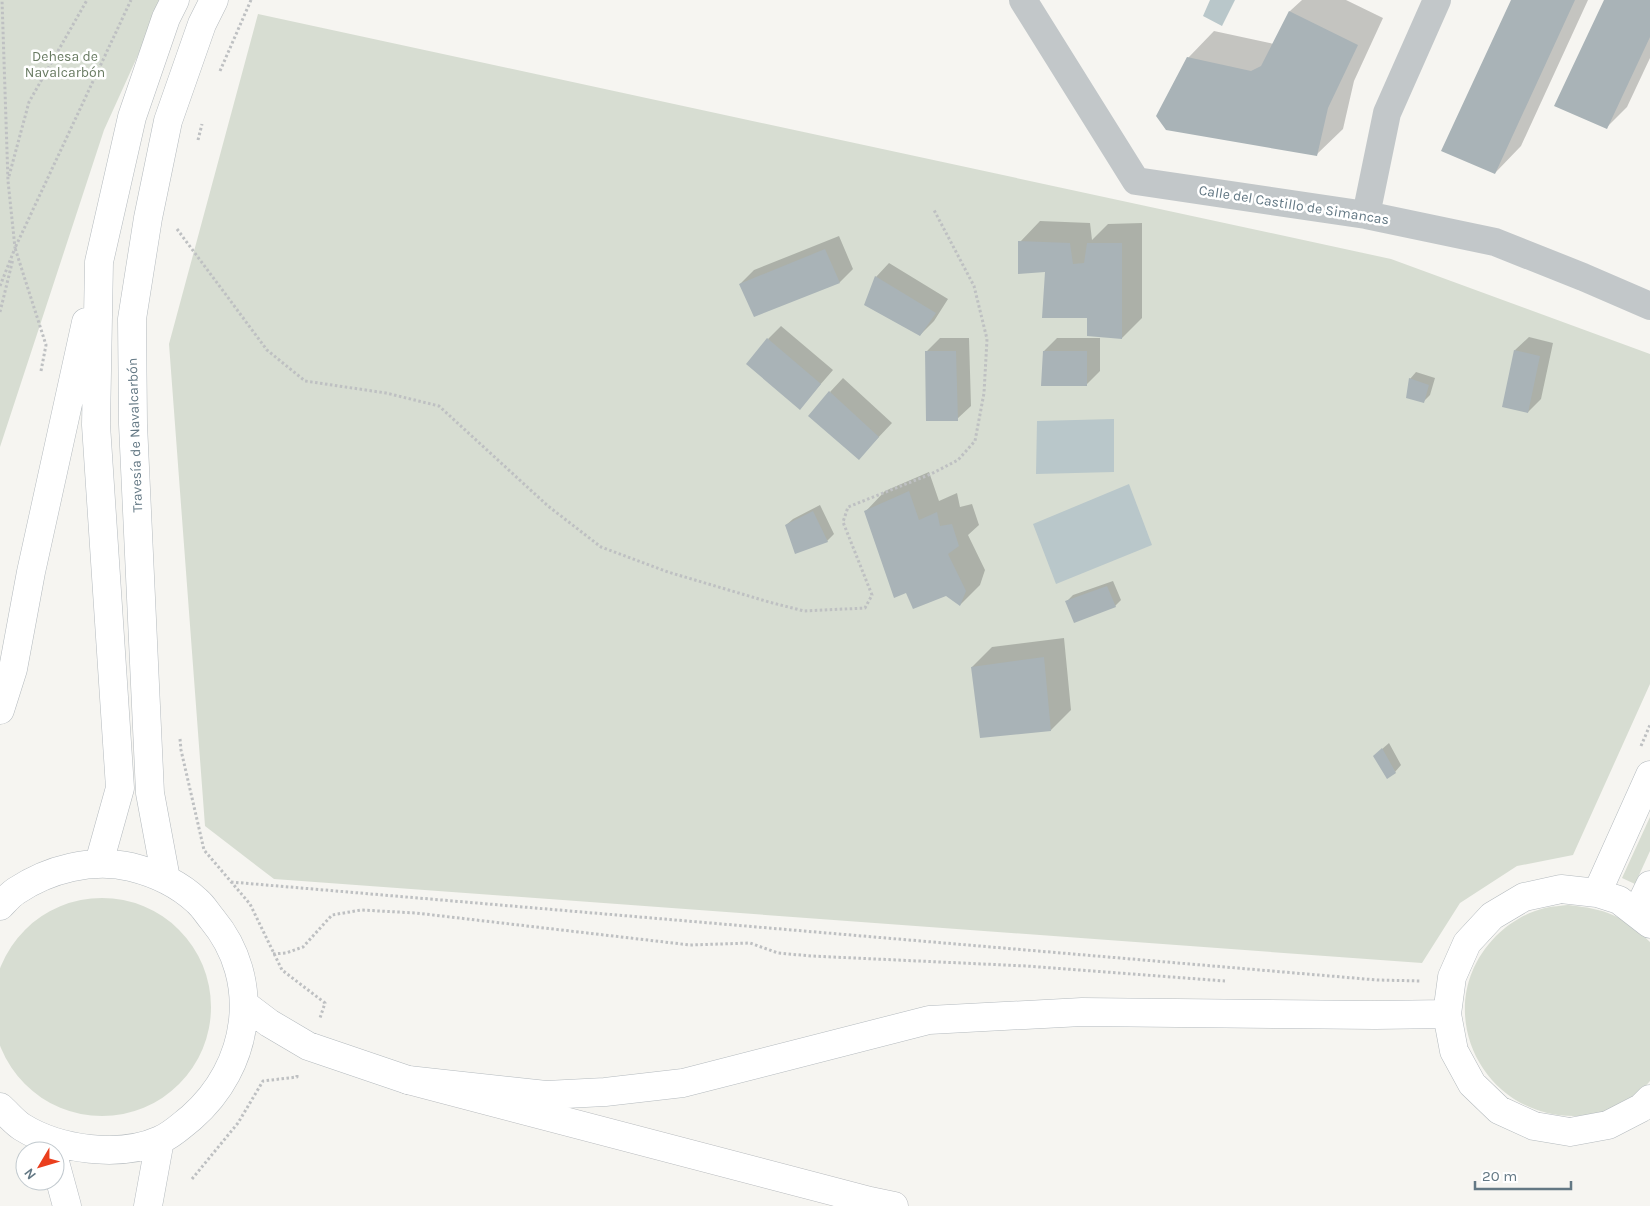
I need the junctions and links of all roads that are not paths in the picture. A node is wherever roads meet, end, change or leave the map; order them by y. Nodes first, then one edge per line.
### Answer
1 (175, 0) edge
2 (214, 0) edge
3 (1023, 0) edge
4 (1437, 0) edge
5 (1366, 215) junction
6 (99, 262) junction
7 (1650, 306) edge
8 (0, 710) edge
9 (1644, 763) edge
10 (99, 863) junction
11 (166, 879) junction
12 (1650, 885) edge
13 (1597, 893) junction
14 (0, 906) edge
15 (1643, 918) edge
16 (244, 1004) junction
17 (1448, 1014) junction
18 (408, 1080) junction
19 (1650, 1099) edge
20 (0, 1107) edge
21 (160, 1140) junction
22 (39, 1141) edge
23 (65, 1149) edge
24 (63, 1191) edge
25 (67, 1206) edge
26 (148, 1206) edge
27 (894, 1206) edge

1 - 6 main road
2 - 11 main road, Travesía de Navalcarbón
3 - 5 street, Calle del Castillo de Simancas
4 - 5 street
5 - 7 street, Calle del Castillo de Simancas
6 - 8 main road
6 - 10 main road
9 - 13 main road
10 - 11 main road
10 - 14 main road
11 - 16 main road
12 - 15 main road
13 - 15 main road
13 - 17 main road
16 - 18 main road
16 - 21 main road
17 - 18 main road
17 - 19 main road
18 - 27 main road
20 - 22 main road
21 - 23 main road
21 - 26 main road
24 - 25 main road

